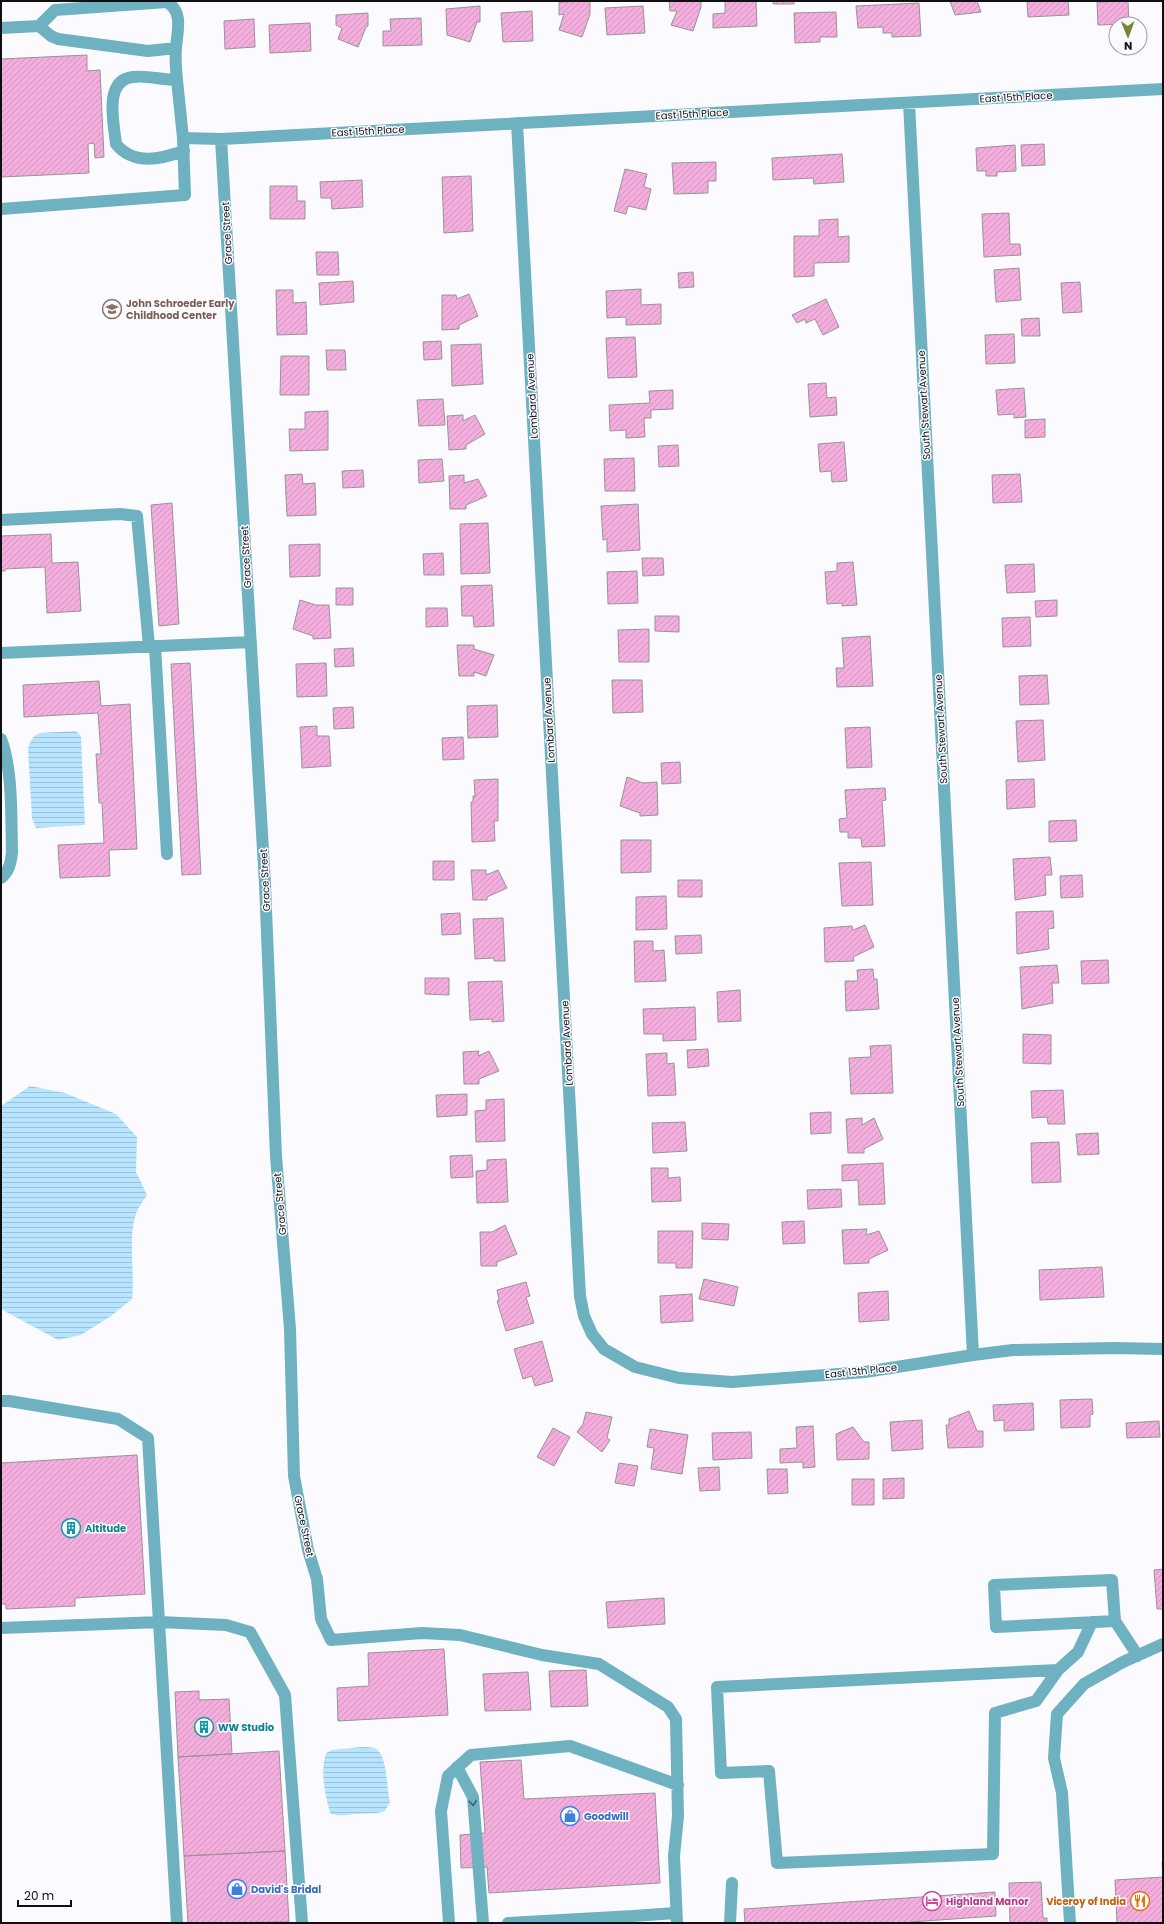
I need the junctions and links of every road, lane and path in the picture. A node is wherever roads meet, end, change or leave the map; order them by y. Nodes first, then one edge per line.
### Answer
1 (39, 26) junction
2 (1, 28) edge
3 (176, 48) junction
4 (177, 80) junction
5 (1163, 89) edge
6 (909, 103) junction
7 (518, 123) junction
8 (183, 138) junction
9 (221, 139) junction
10 (184, 151) junction
11 (1, 209) edge
12 (1, 520) edge
13 (251, 642) junction
14 (152, 646) junction
15 (1, 652) edge
16 (1, 739) edge
17 (167, 854) dead end
18 (1, 878) edge
19 (584, 1316) joint
20 (1163, 1349) edge
21 (973, 1355) junction
22 (1, 1401) edge
23 (1115, 1621) junction
24 (160, 1622) junction
25 (1092, 1622) junction
26 (1, 1628) edge
27 (1163, 1644) edge
28 (1138, 1656) junction
29 (1058, 1670) junction
30 (457, 1767) junction
31 (678, 1785) junction
32 (732, 1883) dead end
33 (676, 1918) edge
34 (633, 1920) edge
35 (584, 1921) edge
36 (534, 1922) edge
37 (177, 1923) edge
38 (302, 1923) edge
39 (449, 1923) edge
40 (483, 1923) edge
41 (508, 1923) edge
42 (730, 1923) edge
43 (1070, 1923) edge

1 - 2 street
1 - 3 street
1 - 3 street
3 - 4 street
4 - 8 street
4 - 10 street
5 - 6 street, East 15th Place
6 - 7 street, East 15th Place
6 - 21 street, South Stewart Avenue
7 - 9 street, East 15th Place
7 - 19 street, Lombard Avenue
8 - 9 street, East 15th Place
8 - 10 street
9 - 13 street, Grace Street
10 - 11 street
12 - 14 street
13 - 14 street
13 - 31 street, Grace Street
14 - 15 street
14 - 17 street
16 - 18 street
19 - 21 street, East 13th Place
20 - 21 street, East 13th Place
22 - 24 street
23 - 25 street
23 - 25 street
23 - 28 street
24 - 26 street
24 - 37 street
24 - 38 street
25 - 29 street
27 - 28 street
28 - 43 street
29 - 29 street
30 - 31 street
30 - 39 street
30 -> 40 street
31 - 33 street
32 - 42 street
33 - 34 street
34 - 35 street
35 - 36 street
36 - 41 street

